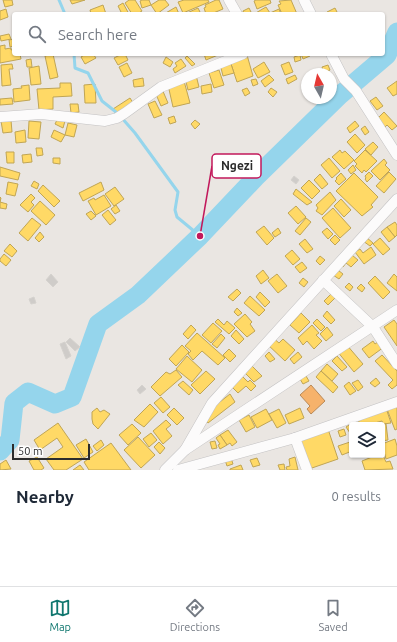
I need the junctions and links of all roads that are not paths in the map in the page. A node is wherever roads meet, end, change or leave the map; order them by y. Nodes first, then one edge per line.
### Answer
1 (229, 0) edge
2 (304, 0) edge
3 (236, 12) edge
4 (310, 12) edge
5 (238, 56) edge
6 (332, 56) edge
7 (0, 117) edge
8 (397, 155) edge
9 (397, 199) edge
10 (323, 280) junction
11 (397, 310) edge
12 (373, 327) junction
13 (397, 364) edge
14 (397, 402) edge
15 (295, 438) junction
16 (185, 450) junction
17 (165, 470) edge
18 (178, 470) edge
19 (307, 470) edge

1 - 3 street
2 - 4 street
5 - 7 street
6 - 8 street
9 - 10 street
10 - 12 street
10 - 16 street
11 - 12 street
12 - 13 street
12 - 16 street
14 - 15 street
15 - 18 street
15 - 19 street
16 - 17 street

